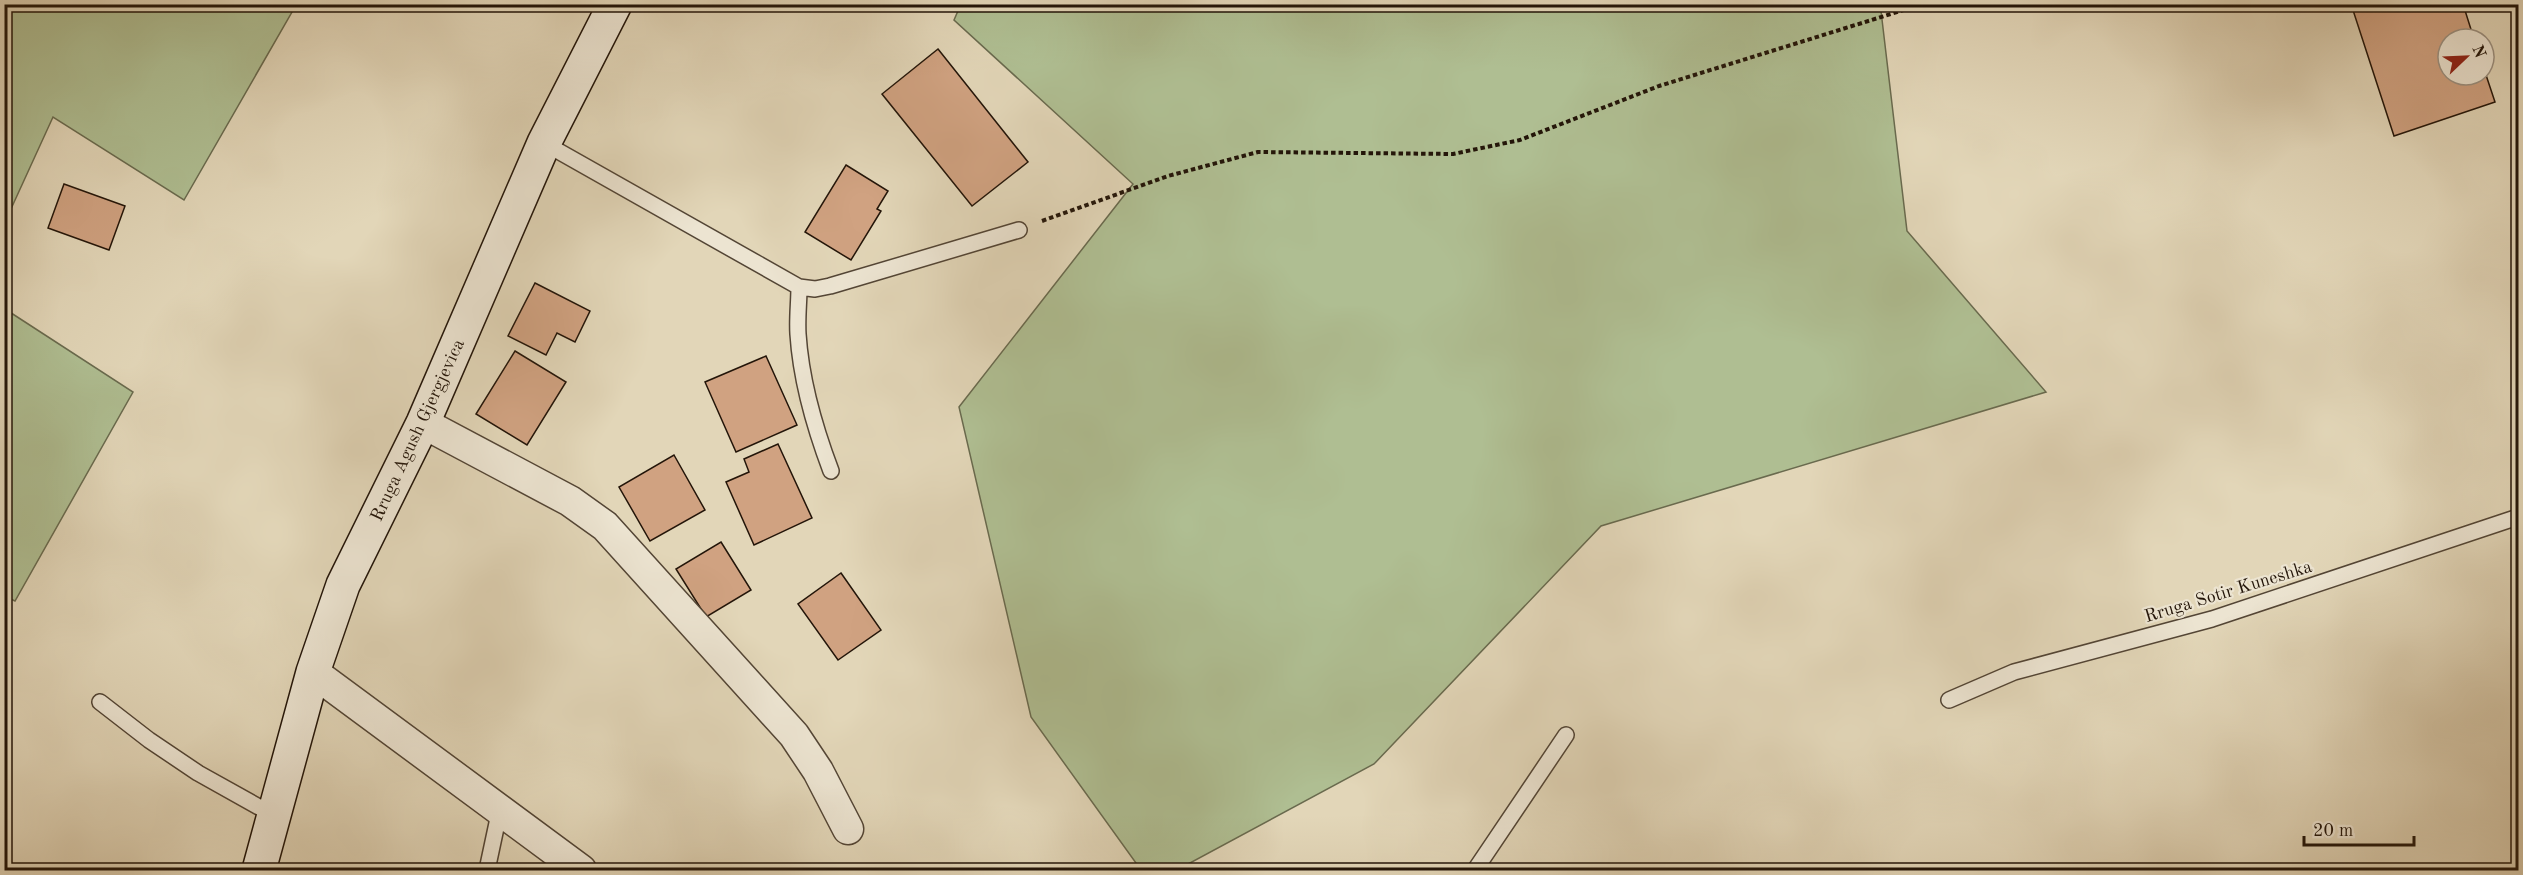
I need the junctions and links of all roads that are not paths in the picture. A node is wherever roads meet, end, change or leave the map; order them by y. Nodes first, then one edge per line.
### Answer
1 (615, 4) edge
2 (544, 143) junction
3 (1018, 230) road end
4 (799, 287) junction
5 (423, 423) junction
6 (831, 471) dead end
7 (2518, 517) edge
8 (314, 672) junction
9 (1949, 700) dead end
10 (100, 702) dead end
11 (1566, 735) dead end
12 (500, 809) junction
13 (275, 816) junction
14 (848, 829) dead end
15 (259, 870) edge
16 (486, 870) edge
17 (581, 870) edge
18 (1475, 870) edge

1 - 2 main road, Rruga Agush Gjergjevica
2 - 4 lane
2 - 5 main road, Rruga Agush Gjergjevica
3 - 4 lane
4 - 6 lane
5 - 8 main road, Rruga Agush Gjergjevica
5 - 14 street
7 - 9 lane, Rruga Sotir Kuneshka
8 - 12 street
8 - 13 main road, Rruga Agush Gjergjevica
10 - 13 lane
11 - 18 lane
12 - 16 lane
12 - 17 street
13 - 15 main road, Rruga Agush Gjergjevica

